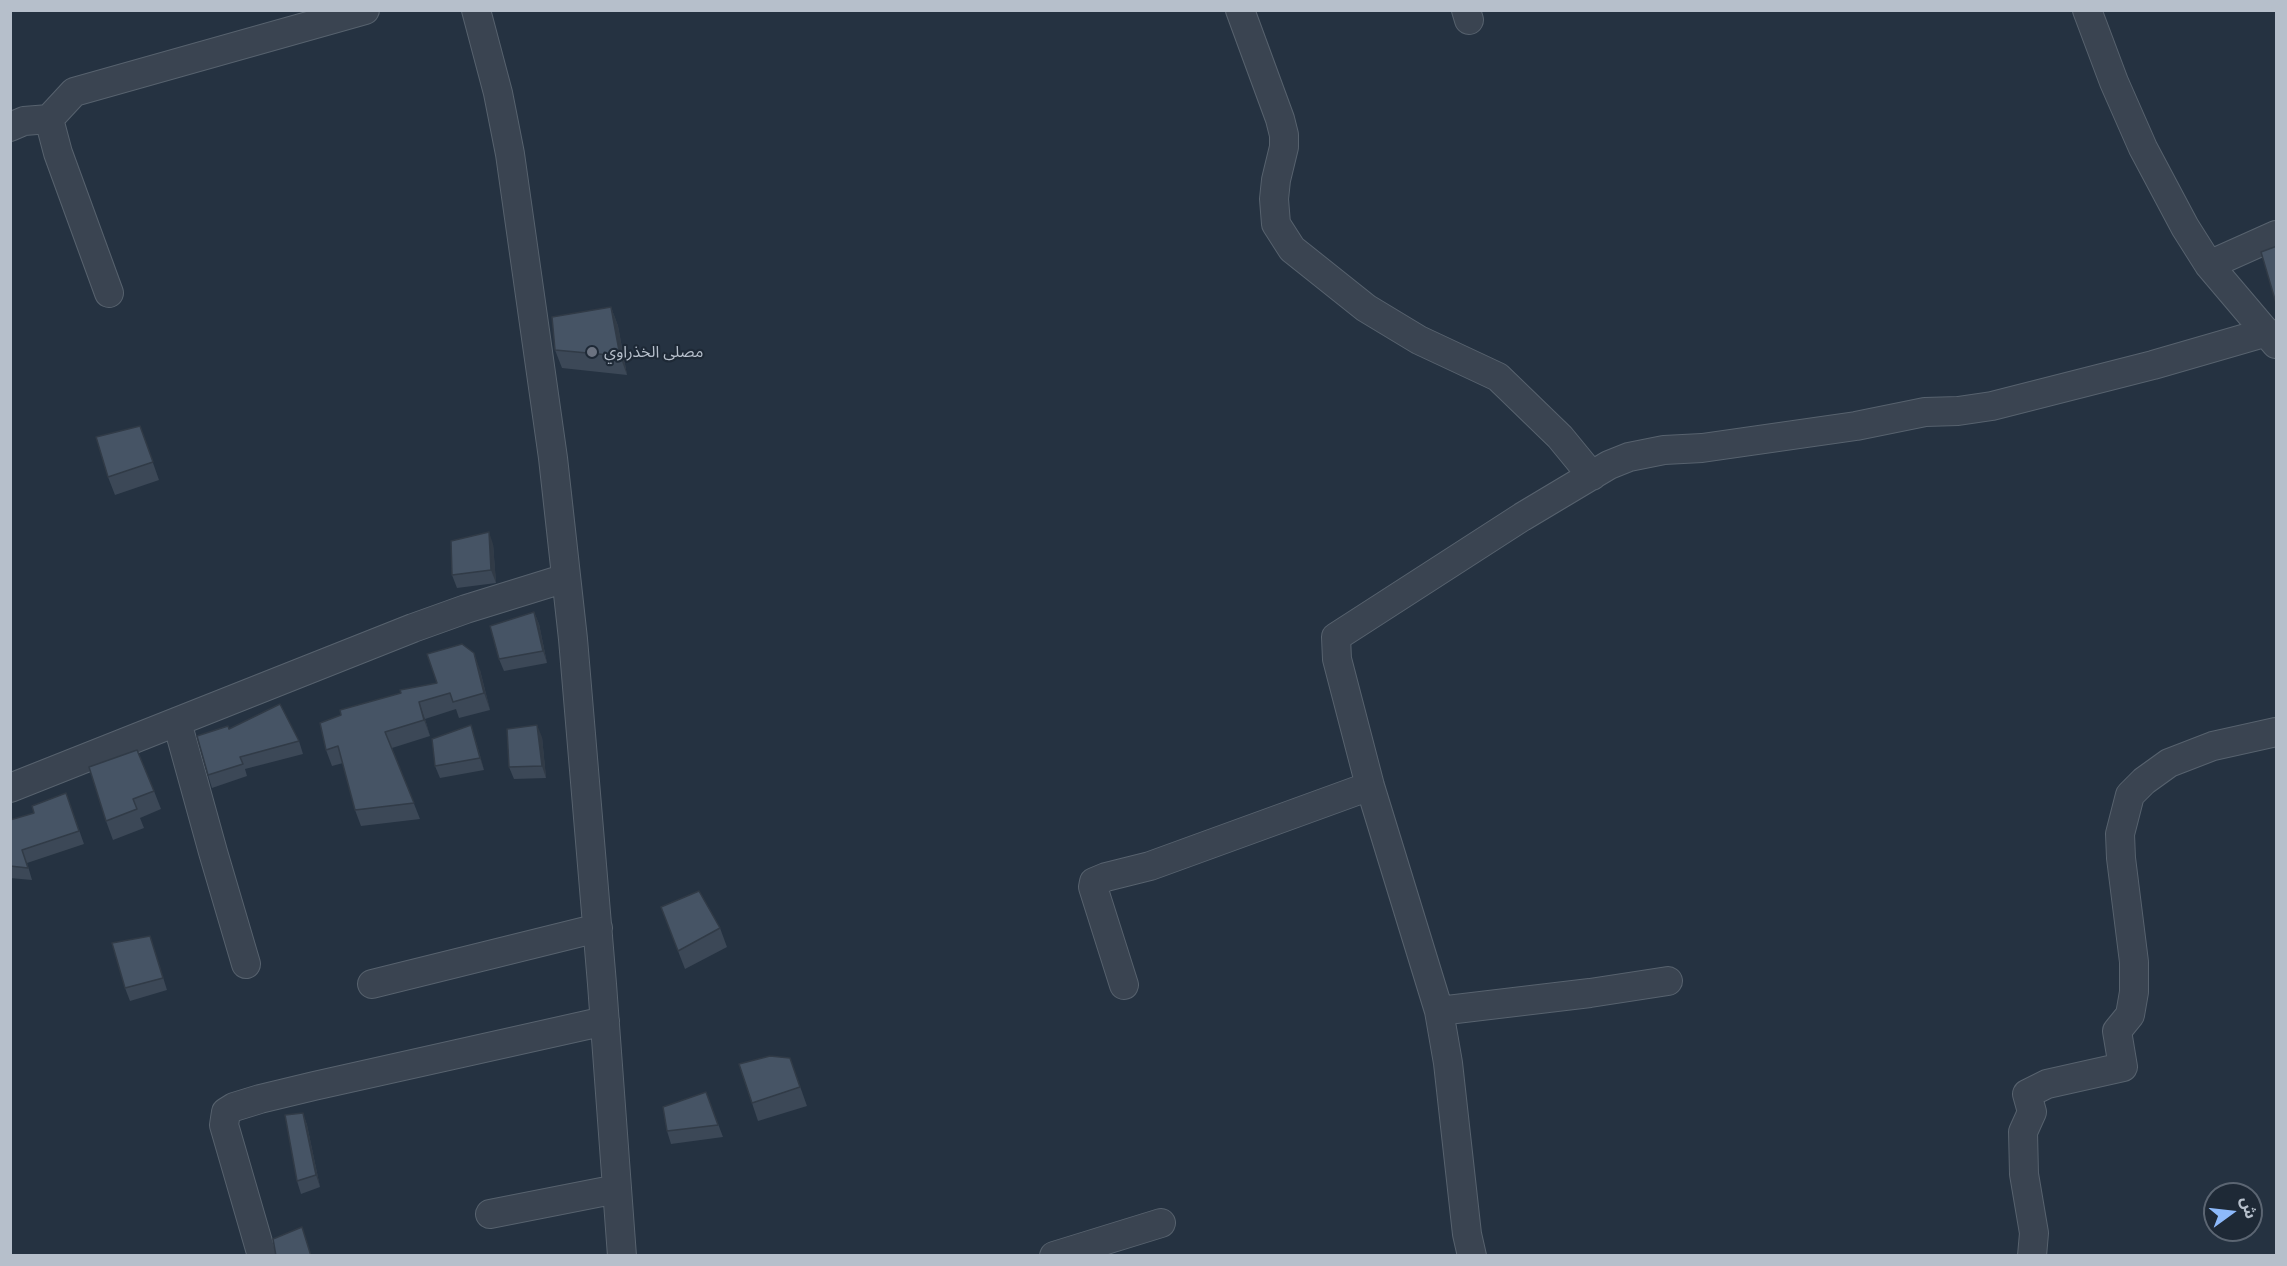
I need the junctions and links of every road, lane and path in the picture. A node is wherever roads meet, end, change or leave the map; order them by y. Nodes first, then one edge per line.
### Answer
1 (365, 10) edge
2 (476, 10) edge
3 (1240, 10) edge
4 (2087, 10) edge
5 (24, 118) edge
6 (2277, 235) edge
7 (2209, 265) junction
8 (109, 293) dead end
9 (2272, 338) edge
10 (1592, 476) junction
11 (566, 578) junction
12 (177, 722) junction
13 (2277, 732) edge
14 (1370, 786) junction
15 (10, 788) edge
16 (598, 928) junction
17 (246, 964) dead end
18 (1668, 981) dead end
19 (372, 984) dead end
20 (1124, 985) dead end
21 (1439, 1011) junction
22 (605, 1021) junction
23 (617, 1189) junction
24 (490, 1214) dead end
25 (1161, 1223) dead end
26 (262, 1256) edge
27 (622, 1256) edge
28 (1054, 1256) edge
29 (1472, 1256) edge
30 (2032, 1256) edge

1 - 5 street
2 - 11 street
3 - 10 street
4 - 7 street
5 - 8 street
6 - 7 street
7 - 9 street
9 - 10 street
10 - 14 street
11 - 12 street
11 - 16 street
12 - 15 street
12 - 17 street
13 - 30 street
14 - 20 street
14 - 21 street
16 - 19 street
16 - 22 street
18 - 21 street
21 - 29 street
22 - 23 street
22 - 26 street
23 - 24 street
23 - 27 street
25 - 28 street

